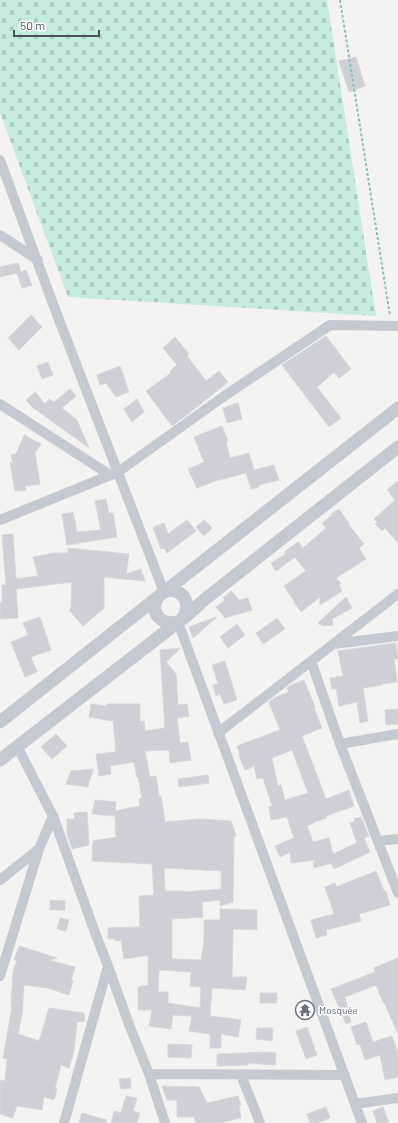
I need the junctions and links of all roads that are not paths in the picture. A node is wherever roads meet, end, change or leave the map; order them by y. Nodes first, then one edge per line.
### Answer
1 (0, 160) edge
2 (0, 235) edge
3 (38, 260) junction
4 (395, 326) edge
5 (0, 404) edge
6 (398, 408) edge
7 (398, 447) edge
8 (114, 473) junction
9 (0, 520) edge
10 (162, 593) junction
11 (398, 594) edge
12 (180, 620) junction
13 (398, 636) edge
14 (333, 644) junction
15 (311, 662) junction
16 (0, 722) edge
17 (218, 733) junction
18 (398, 734) edge
19 (340, 744) junction
20 (17, 746) junction
21 (0, 760) edge
22 (53, 816) junction
23 (398, 838) edge
24 (378, 841) junction
25 (39, 849) junction
26 (0, 880) edge
27 (398, 893) edge
28 (108, 966) junction
29 (0, 976) edge
30 (148, 1074) junction
31 (241, 1075) junction
32 (345, 1075) junction
33 (398, 1098) edge
34 (355, 1104) junction
35 (64, 1123) edge
36 (165, 1123) edge
37 (260, 1123) edge
38 (362, 1123) edge

1 - 3 street
2 - 3 street
3 - 8 street
4 - 8 street
5 - 8 street
6 - 10 street
7 - 12 street
8 - 9 street
8 - 10 street
10 - 12 street
10 - 12 street
10 - 16 street
11 - 14 street
12 - 17 street
12 - 20 street
13 - 14 street
14 - 15 street
15 - 17 street
15 - 19 street
17 - 32 street
18 - 19 street
19 - 24 street
20 - 21 street
20 - 22 street
22 - 25 street
22 - 28 street
23 - 24 street
24 - 27 street
25 - 26 street
25 - 29 street
28 - 30 street
28 - 35 street
30 - 31 street
30 - 36 street
31 - 32 street
31 - 37 street
32 - 34 street
33 - 34 street
34 - 38 street

